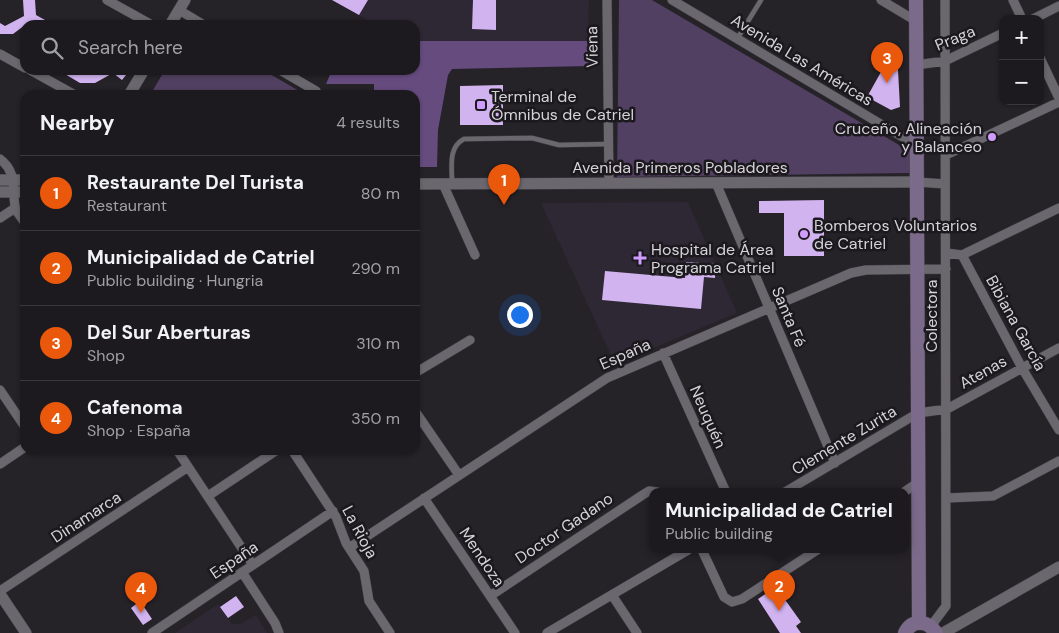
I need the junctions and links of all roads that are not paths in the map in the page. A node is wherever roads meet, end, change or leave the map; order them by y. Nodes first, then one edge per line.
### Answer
1 (107, 0) edge
2 (607, 0) edge
3 (672, 0) edge
4 (761, 0) edge
5 (881, 0) edge
6 (916, 0) edge
7 (945, 0) edge
8 (1013, 0) edge
9 (182, 5) edge
10 (1059, 6) edge
11 (1020, 15) edge
12 (1041, 15) edge
13 (143, 20) edge
14 (173, 20) edge
15 (198, 20) edge
16 (916, 20) junction
17 (999, 35) edge
18 (737, 39) junction
19 (0, 54) edge
20 (1041, 60) edge
21 (944, 61) junction
22 (20, 65) edge
23 (916, 65) junction
24 (39, 75) edge
25 (141, 75) edge
26 (289, 75) edge
27 (66, 90) edge
28 (132, 90) edge
29 (314, 90) edge
30 (1059, 100) edge
31 (609, 144) junction
32 (916, 145) junction
33 (946, 155) junction
34 (0, 159) edge
35 (0, 180) edge
36 (916, 182) junction
37 (609, 183) junction
38 (716, 183) junction
39 (420, 184) edge
40 (448, 184) junction
41 (945, 184) junction
42 (20, 186) edge
43 (0, 192) edge
44 (15, 208) junction
45 (1059, 208) edge
46 (20, 216) edge
47 (0, 218) edge
48 (946, 253) junction
49 (475, 255) dead end
50 (962, 256) junction
51 (946, 269) junction
52 (917, 270) junction
53 (769, 308) junction
54 (470, 340) dead end
55 (1059, 348) edge
56 (663, 353) junction
57 (1022, 368) junction
58 (420, 370) edge
59 (0, 390) edge
60 (947, 409) junction
61 (918, 413) junction
62 (420, 418) edge
63 (20, 420) edge
64 (1059, 430) edge
65 (20, 450) edge
66 (180, 455) edge
67 (270, 455) edge
68 (295, 455) edge
69 (1059, 462) edge
70 (835, 463) junction
71 (0, 464) edge
72 (188, 467) junction
73 (459, 475) junction
74 (919, 482) junction
75 (724, 488) edge
76 (792, 488) edge
77 (909, 489) edge
78 (649, 491) edge
79 (208, 496) junction
80 (424, 498) junction
81 (947, 498) junction
82 (333, 511) junction
83 (349, 548) junction
84 (680, 553) edge
85 (703, 553) edge
86 (812, 553) edge
87 (253, 564) junction
88 (1059, 567) edge
89 (242, 572) junction
90 (0, 593) edge
91 (612, 594) junction
92 (490, 596) junction
93 (932, 629) edge
94 (905, 632) edge
95 (26, 633) edge
96 (152, 633) edge
97 (279, 633) edge
98 (390, 633) edge
99 (515, 633) edge
100 (547, 633) edge
101 (637, 633) edge

1 - 13 street
2 - 31 street, Viena
3 - 18 street, Avenida Las Américas
4 - 18 lane
5 - 16 street
6 - 16 main road
7 - 21 street, Colectora
8 - 11 street
9 - 14 street
9 - 15 street
10 - 12 street
16 - 23 main road
17 - 21 street, Praga
18 - 32 street, Avenida Las Américas
19 - 22 street
20 - 30 street
21 - 23 street, Praga
21 - 33 street, Colectora
23 - 32 main road
24 - 27 street
25 - 28 street
26 - 29 street
30 - 33 street
31 - 37 street, Viena
31 - 40 lane
32 - 36 main road
33 - 41 street, Colectora
34 - 42 street
35 - 42 street
36 - 38 street, Avenida Primeros Pobladores
36 - 41 street, Avenida Primeros Pobladores
36 - 52 main road
37 - 38 street, Avenida Primeros Pobladores
37 - 40 street, Avenida Primeros Pobladores
38 - 53 street, Santa Fé
39 - 40 street, Avenida Primeros Pobladores
40 - 49 street
41 - 48 street, Colectora
42 - 43 street
42 - 44 street
44 - 46 street
44 - 47 street
45 - 50 street
48 - 50 street
48 - 51 street, Colectora
50 - 57 street, Bibiana García
51 - 52 street, España
51 - 60 street, Colectora
52 - 53 street, España
52 - 61 main road
53 - 56 street, España
53 - 70 street, Santa Fé
54 - 58 street
55 - 57 street, Atenas
56 - 73 street, España
56 - 75 street, Neuquén
57 - 60 street, Atenas
57 - 64 street, Bibiana García
59 - 63 street
60 - 61 street, Atenas
60 - 81 street, Colectora
61 - 70 street, Clemente Zurita
61 - 74 main road
62 - 73 street
65 - 71 street
66 - 72 street
67 - 79 street
68 - 82 street, La Rioja
69 - 81 street
70 - 76 street, Clemente Zurita
72 - 79 street
72 - 90 street, Dinamarca
73 - 80 street, España
74 - 77 street
74 - 93 main road
78 - 92 street, Doctor Gadano
79 - 87 street
80 - 83 street, España
80 - 92 street, Mendoza
81 - 93 street, Colectora
82 - 83 street, La Rioja
82 - 87 street, España
83 - 98 street, La Rioja
84 - 91 street
85 - 86 street
87 - 89 street, España
88 - 93 street
89 - 96 street, España
89 - 97 street
90 - 95 street
91 - 100 street
91 - 101 street
92 - 99 street, Mendoza
93 - 94 main road

